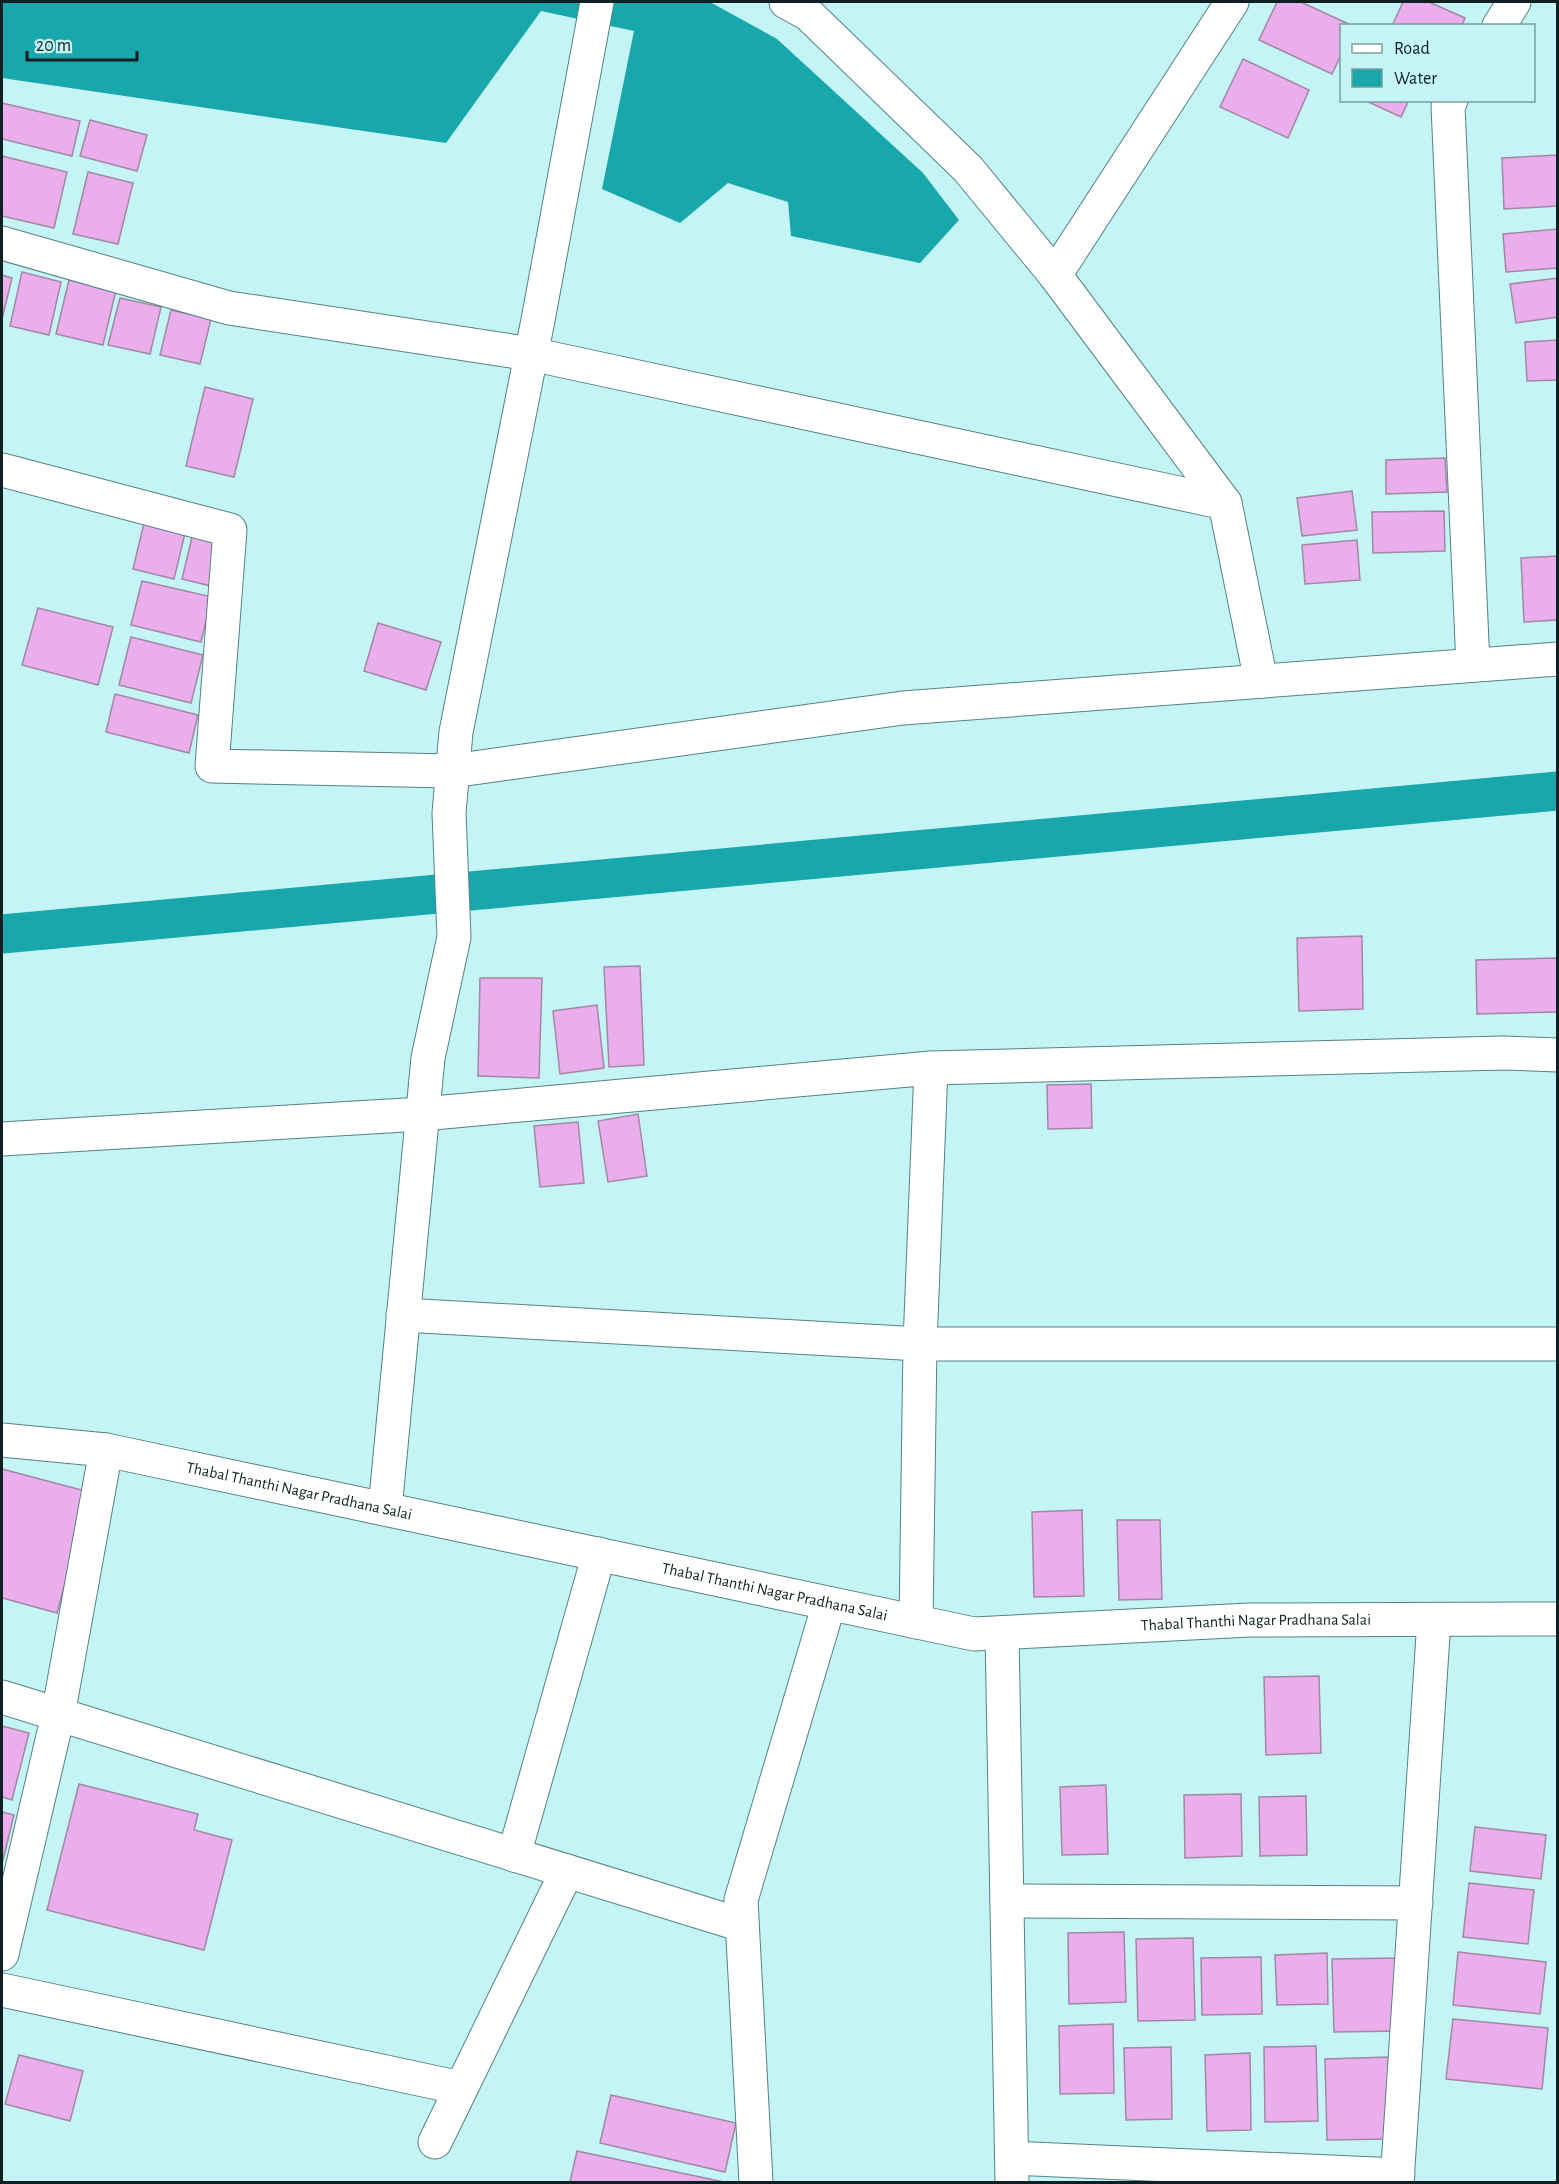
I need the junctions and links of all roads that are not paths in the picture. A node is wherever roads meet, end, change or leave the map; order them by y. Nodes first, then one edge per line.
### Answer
1 (597, 2) edge
2 (788, 2) edge
3 (1232, 2) edge
4 (1514, 2) edge
5 (1500, 24) edge
6 (1450, 102) edge
7 (2, 243) edge
8 (1055, 275) junction
9 (531, 354) junction
10 (2, 470) edge
11 (1225, 503) junction
12 (1557, 659) edge
13 (1473, 665) junction
14 (1261, 681) junction
15 (452, 771) junction
16 (1557, 1055) edge
17 (931, 1068) junction
18 (422, 1114) junction
19 (2, 1139) edge
20 (403, 1316) junction
21 (920, 1344) junction
22 (1557, 1344) edge
23 (2, 1440) edge
24 (106, 1450) junction
25 (385, 1509) junction
26 (599, 1554) junction
27 (829, 1604) junction
28 (1557, 1619) edge
29 (1434, 1620) junction
30 (916, 1622) junction
31 (1002, 1633) junction
32 (2, 1697) edge
33 (58, 1715) junction
34 (514, 1854) junction
35 (567, 1871) junction
36 (1007, 1901) junction
37 (1416, 1903) junction
38 (742, 1925) junction
39 (2, 1954) edge
40 (2, 1990) edge
41 (461, 2088) junction
42 (435, 2142) dead end
43 (1012, 2170) edge
44 (1397, 2179) edge
45 (756, 2182) edge

1 - 9 street
2 - 8 street
3 - 8 street
4 - 5 street
6 - 13 street
7 - 9 street
8 - 11 street
9 - 11 street
9 - 15 street
10 - 15 street
11 - 14 street
12 - 13 street
13 - 14 street
14 - 15 street
15 - 18 street
16 - 17 street
17 - 18 street
17 - 21 street
18 - 19 street
18 - 20 street
20 - 21 street
20 - 25 street
21 - 22 street
21 - 30 street
23 - 24 street, Thabal Thanthi Nagar Pradhana Salai
24 - 25 street, Thabal Thanthi Nagar Pradhana Salai
24 - 33 street
25 - 26 street, Thabal Thanthi Nagar Pradhana Salai
26 - 27 street, Thabal Thanthi Nagar Pradhana Salai
26 - 34 street
27 - 30 street, Thabal Thanthi Nagar Pradhana Salai
27 - 38 street
28 - 29 street, Thabal Thanthi Nagar Pradhana Salai
29 - 31 street, Thabal Thanthi Nagar Pradhana Salai
29 - 37 street
30 - 31 street, Thabal Thanthi Nagar Pradhana Salai
31 - 36 street
32 - 33 street
33 - 34 street
33 - 39 street
34 - 35 street
35 - 38 street
35 - 41 street
36 - 37 street
36 - 43 street
37 - 44 street
38 - 45 street
40 - 41 street
41 - 42 street
43 - 44 street

